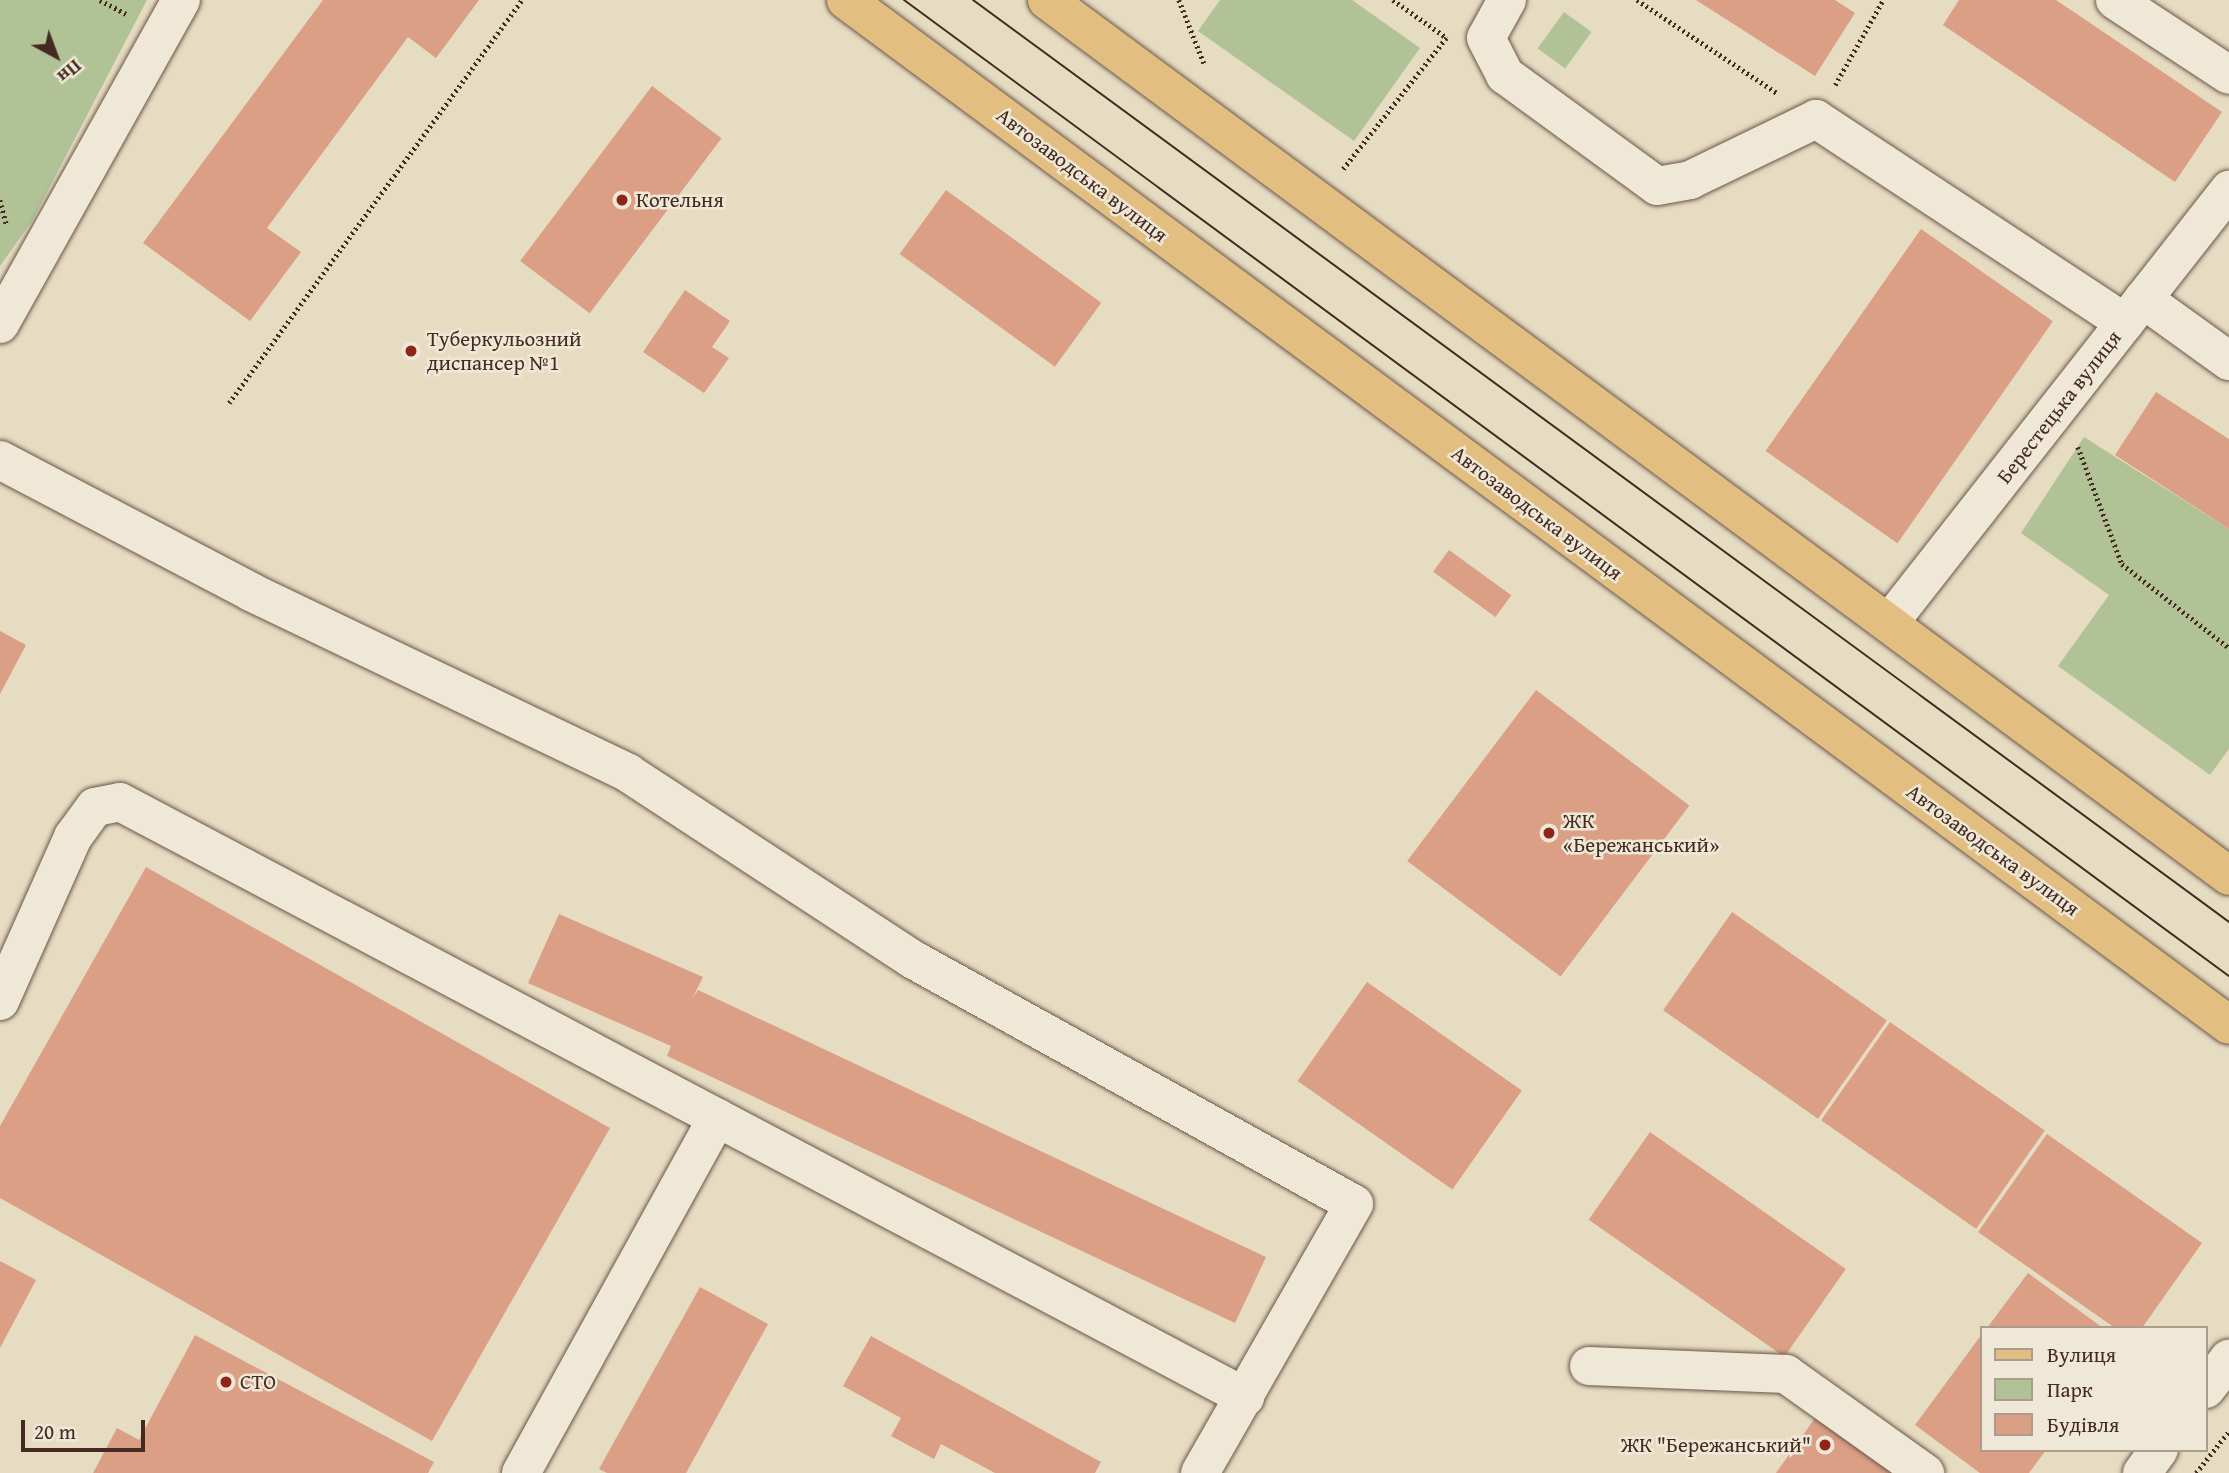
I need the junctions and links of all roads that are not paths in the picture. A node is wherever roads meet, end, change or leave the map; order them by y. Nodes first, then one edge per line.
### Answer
1 (181, 0) edge
2 (846, 0) edge
3 (1047, 0) edge
4 (1507, 0) edge
5 (2115, 0) edge
6 (2229, 75) edge
7 (2229, 190) edge
8 (2134, 311) junction
9 (0, 324) edge
10 (2229, 361) edge
11 (0, 460) edge
12 (1889, 623) junction
13 (2229, 876) edge
14 (0, 1001) edge
15 (2229, 1025) edge
16 (718, 1118) junction
17 (2229, 1359) edge
18 (1589, 1366) dead end
19 (2208, 1386) edge
20 (1245, 1397) junction
21 (2158, 1452) edge
22 (521, 1473) edge
23 (1200, 1473) edge
24 (1925, 1473) edge
25 (2142, 1473) edge

1 - 9 street
2 - 15 main road, Автозаводська вулиця
3 - 12 main road
4 - 8 street
5 - 6 street
7 - 8 street, Берестецька вулиця
8 - 10 street
8 - 12 street, Берестецька вулиця
11 - 20 street
12 - 13 main road
14 - 16 street
16 - 20 street
16 - 22 street
17 - 19 street
18 - 24 street
20 - 23 street
21 - 25 street

